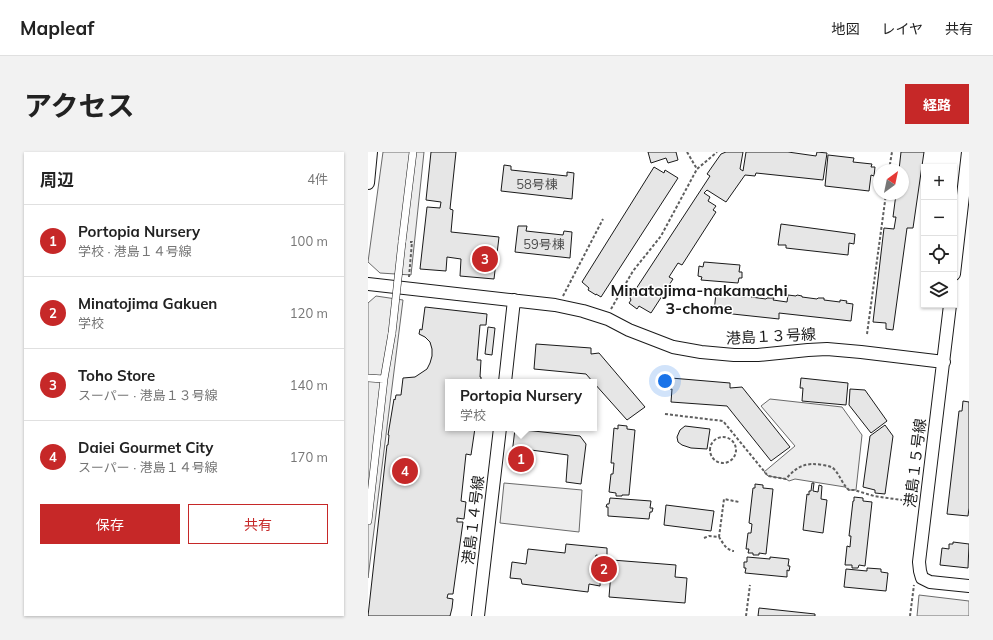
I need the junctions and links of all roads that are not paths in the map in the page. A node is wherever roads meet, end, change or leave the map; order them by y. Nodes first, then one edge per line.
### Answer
1 (371, 152) edge
2 (413, 152) edge
3 (968, 152) edge
4 (368, 183) edge
5 (954, 272) edge
6 (368, 284) edge
7 (514, 300) junction
8 (950, 308) edge
9 (944, 362) junction
10 (368, 378) edge
11 (505, 379) edge
12 (384, 380) junction
13 (500, 431) edge
14 (368, 521) edge
15 (969, 586) edge
16 (478, 616) edge

1 - 4 street
2 - 12 street, bridge
3 - 5 street
6 - 7 street, 港島１３号線
7 - 9 street, 港島１３号線
7 - 11 street
8 - 9 street, 港島１５号線
9 - 15 street, 港島１５号線
10 - 12 street
12 - 14 street
13 - 16 street, 港島１４号線

